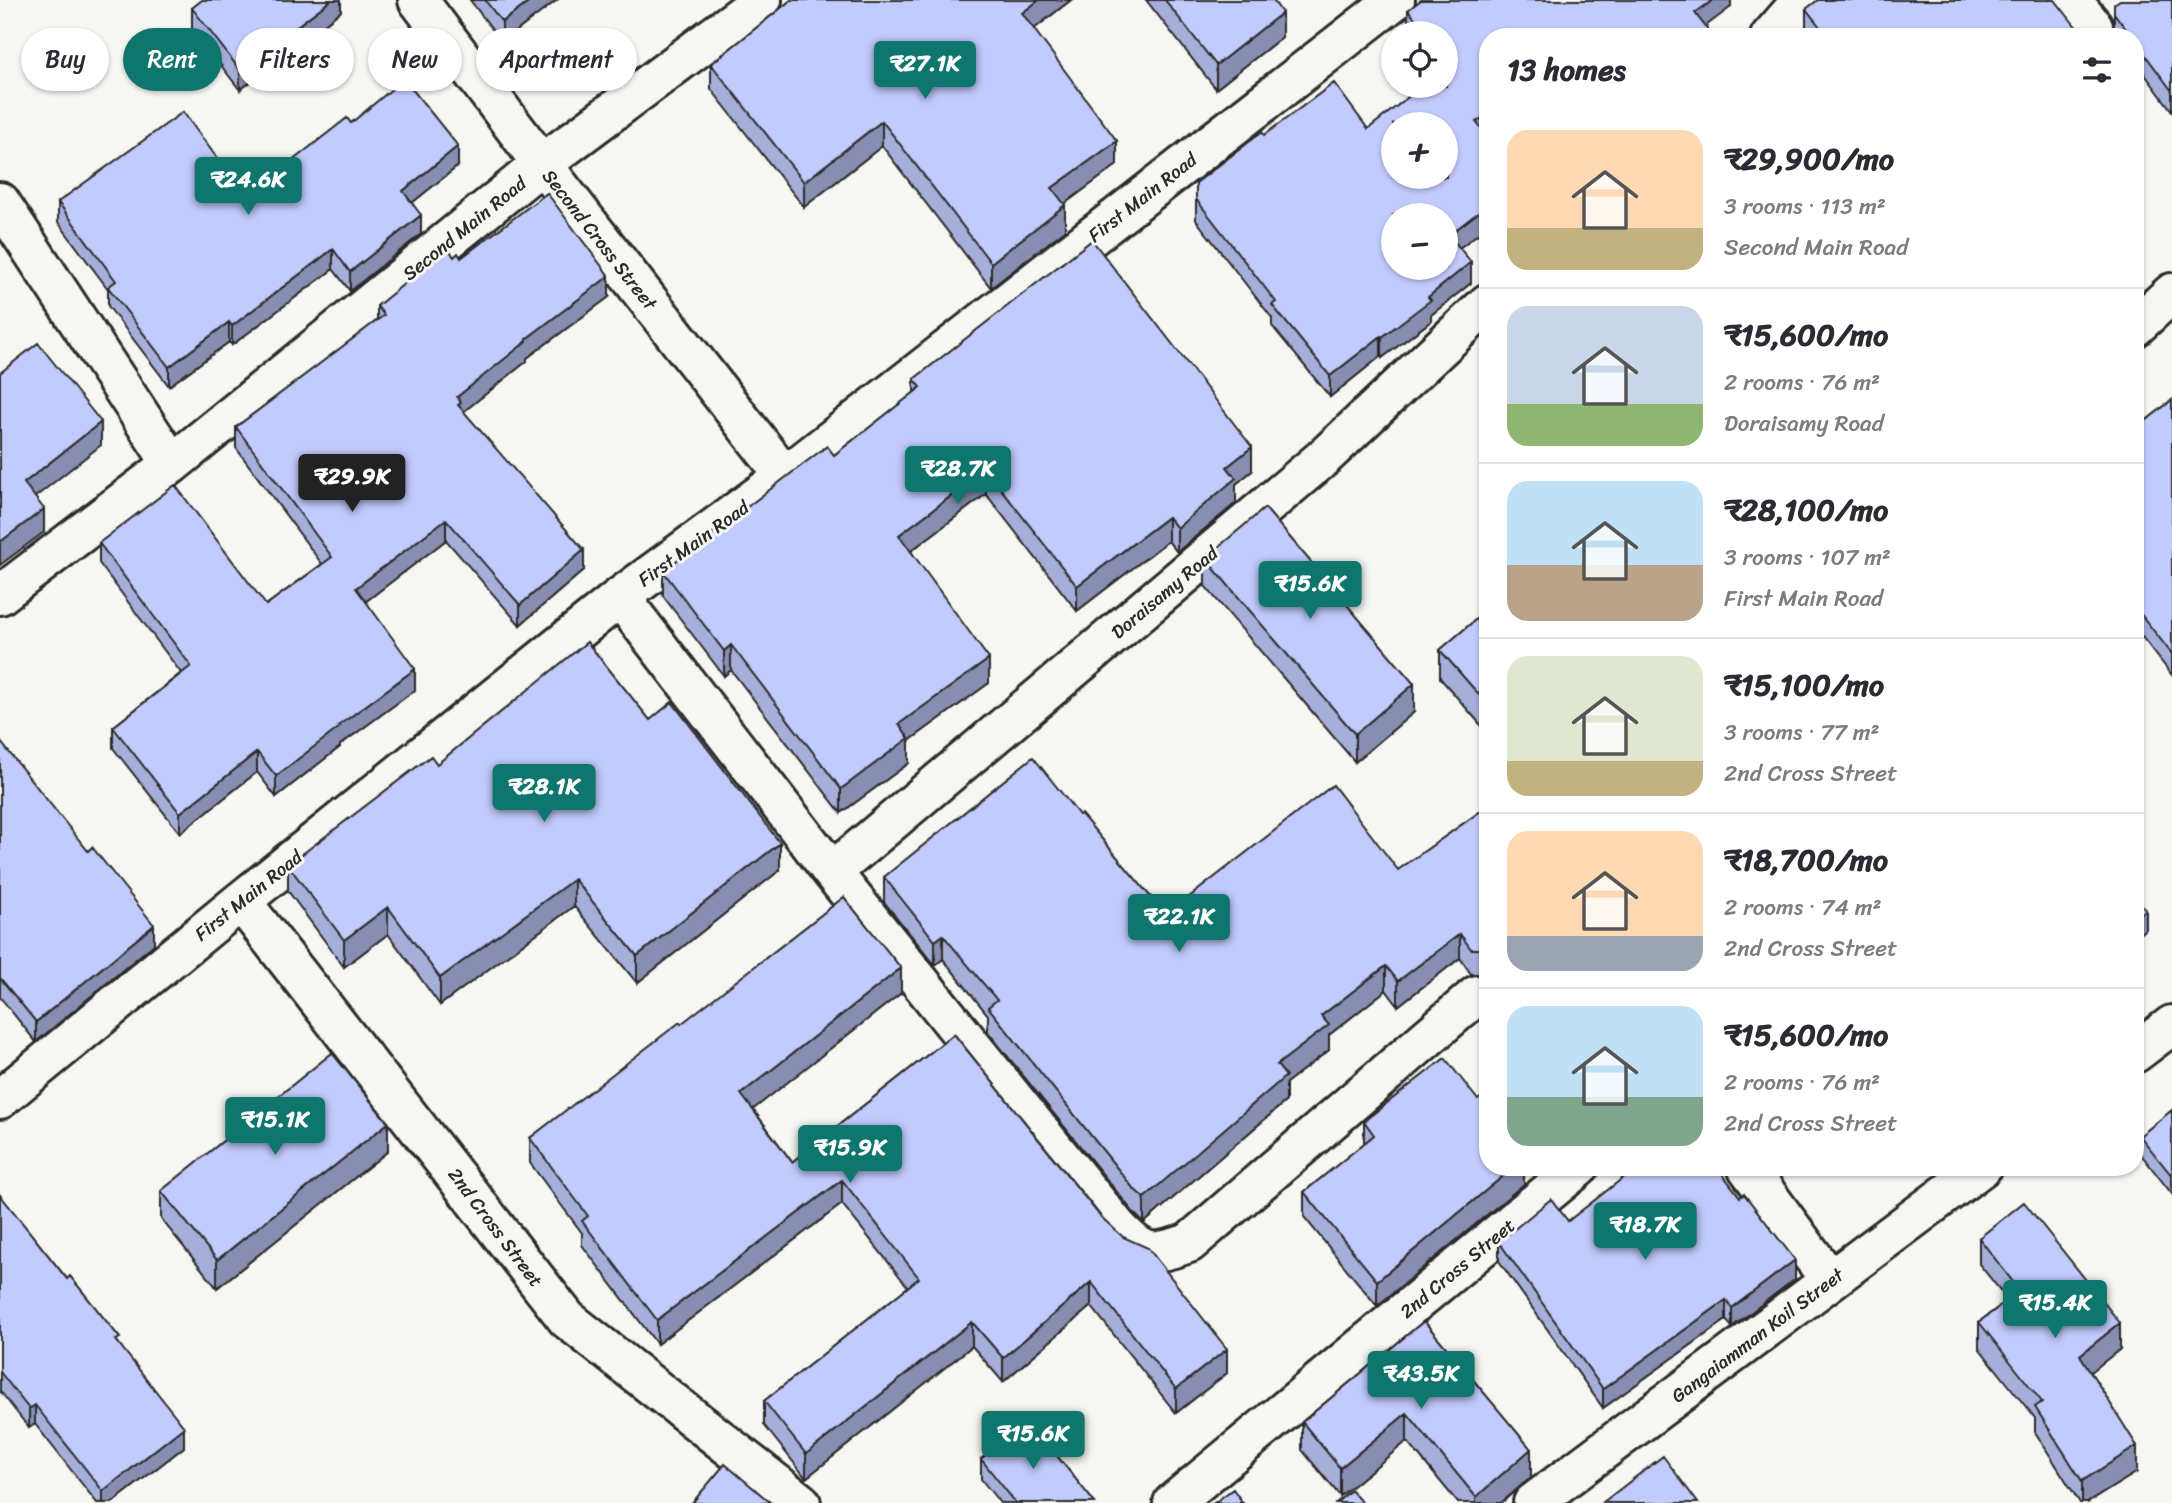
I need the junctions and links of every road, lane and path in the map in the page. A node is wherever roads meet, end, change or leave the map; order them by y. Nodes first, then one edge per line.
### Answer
1 (418, 0) edge
2 (762, 0) edge
3 (1395, 0) edge
4 (1802, 0) edge
5 (1778, 28) edge
6 (542, 164) junction
7 (0, 202) edge
8 (2172, 293) edge
9 (1479, 311) edge
10 (2144, 319) edge
11 (172, 464) junction
12 (785, 475) junction
13 (0, 595) edge
14 (620, 597) junction
15 (832, 872) junction
16 (241, 901) junction
17 (1477, 995) dead end
18 (2172, 1026) edge
19 (2144, 1046) edge
20 (0, 1099) edge
21 (1569, 1176) edge
22 (1753, 1176) edge
23 (1970, 1176) edge
24 (1830, 1280) junction
25 (801, 1503) edge
26 (1173, 1503) edge
27 (1532, 1503) edge

1 - 6 street, Second Cross Street
2 - 6 street, Second Main Road
3 - 12 street, First Main Road
4 - 5 street
6 - 11 street, Second Main Road
6 - 12 street, Second Cross Street
7 - 11 street
8 - 10 street
9 - 15 street, Doraisamy Road
11 - 13 street, Second Main Road
12 - 14 street, First Main Road
14 - 15 street
14 - 16 street, First Main Road
15 - 17 street
16 - 20 street, First Main Road
16 - 25 street, 2nd Cross Street
18 - 19 street
21 - 26 street, 2nd Cross Street
22 - 24 street
23 - 24 street, Gangaiamman Koil Street
24 - 27 street, Gangaiamman Koil Street

